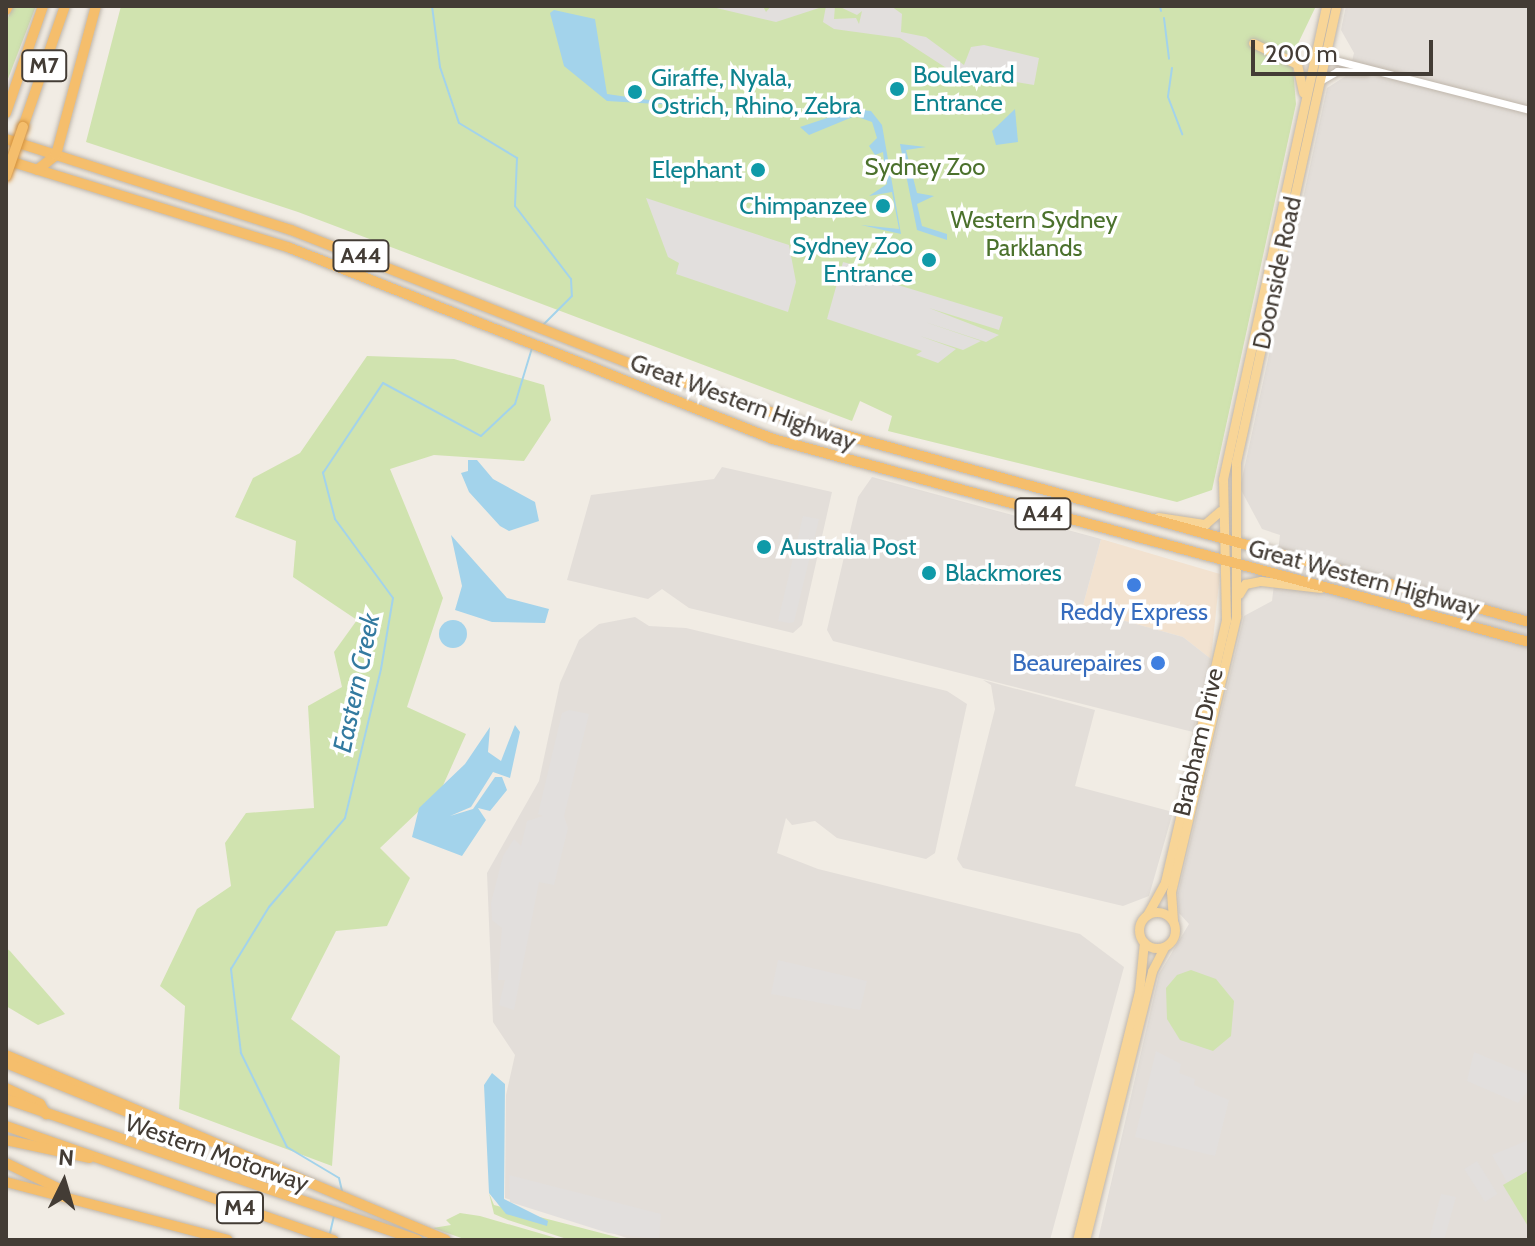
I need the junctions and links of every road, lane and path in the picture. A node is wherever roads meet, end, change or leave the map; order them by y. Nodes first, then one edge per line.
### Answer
1 (43, 6) edge
2 (65, 6) edge
3 (96, 6) edge
4 (1326, 6) edge
5 (1336, 6) edge
6 (90, 32) junction
7 (1253, 43) dead end
8 (1320, 56) junction
9 (1384, 72) junction
10 (1320, 81) junction
11 (1304, 103) junction
12 (1529, 110) edge
13 (6, 113) edge
14 (6, 139) edge
15 (56, 155) junction
16 (6, 160) edge
17 (70, 160) junction
18 (31, 170) junction
19 (6, 176) edge
20 (1221, 505) junction
21 (1119, 511) junction
22 (1230, 541) junction
23 (1232, 564) junction
24 (1321, 588) junction
25 (1238, 595) junction
26 (1529, 622) edge
27 (1529, 642) edge
28 (1147, 915) junction
29 (1173, 920) junction
30 (1144, 942) junction
31 (1164, 947) junction
32 (6, 1055) edge
33 (6, 1063) edge
34 (6, 1088) edge
35 (6, 1099) edge
36 (46, 1114) junction
37 (6, 1126) edge
38 (6, 1140) edge
39 (222, 1148) junction
40 (95, 1158) junction
41 (6, 1163) edge
42 (6, 1182) edge
43 (88, 1201) junction
44 (228, 1240) edge
45 (334, 1240) edge
46 (417, 1240) edge
47 (446, 1240) edge
48 (1077, 1240) edge
49 (1085, 1240) edge

1 - 13 highway, M7
2 - 19 highway, M7, bridge
3 - 6 highway
4 - 8 main road, Doonside Road
5 - 8 main road, Doonside Road
6 - 15 highway
6 - 17 highway
7 - 11 main road
8 - 9 street
8 - 10 main road, Doonside Road
8 - 11 main road, Doonside Road
9 - 10 street
9 - 12 street
10 - 22 main road, Doonside Road
11 - 20 main road, Doonside Road
14 - 15 highway, Great Western Highway / A44
15 - 17 highway, Great Western Highway / A44
15 - 18 highway
16 - 18 highway, Great Western Highway / A44
17 - 21 highway, Great Western Highway / A44
18 - 23 highway, Great Western Highway / A44
20 - 21 main road
20 - 22 main road, Doonside Road
21 - 22 highway, Great Western Highway / A44
22 - 23 main road
22 - 26 highway, Great Western Highway / A44
23 - 24 highway, Great Western Highway / A44
23 - 25 main road, Brabham Drive
23 - 28 main road, Brabham Drive
24 - 25 main road
24 - 27 highway, Great Western Highway / A44
25 - 29 main road, Brabham Drive
28 - 29 main road
28 - 30 main road
29 - 31 main road
30 - 31 main road
30 - 48 main road
31 - 49 main road
32 - 39 highway
33 - 39 highway
34 - 36 highway
35 - 36 highway, Western Motorway / M4
36 - 46 highway, Western Motorway / M4
37 - 40 highway, Western Motorway / M4
38 - 40 highway
39 - 47 highway
40 - 45 highway, Western Motorway / M4
41 - 43 highway
42 - 43 highway
43 - 44 highway

